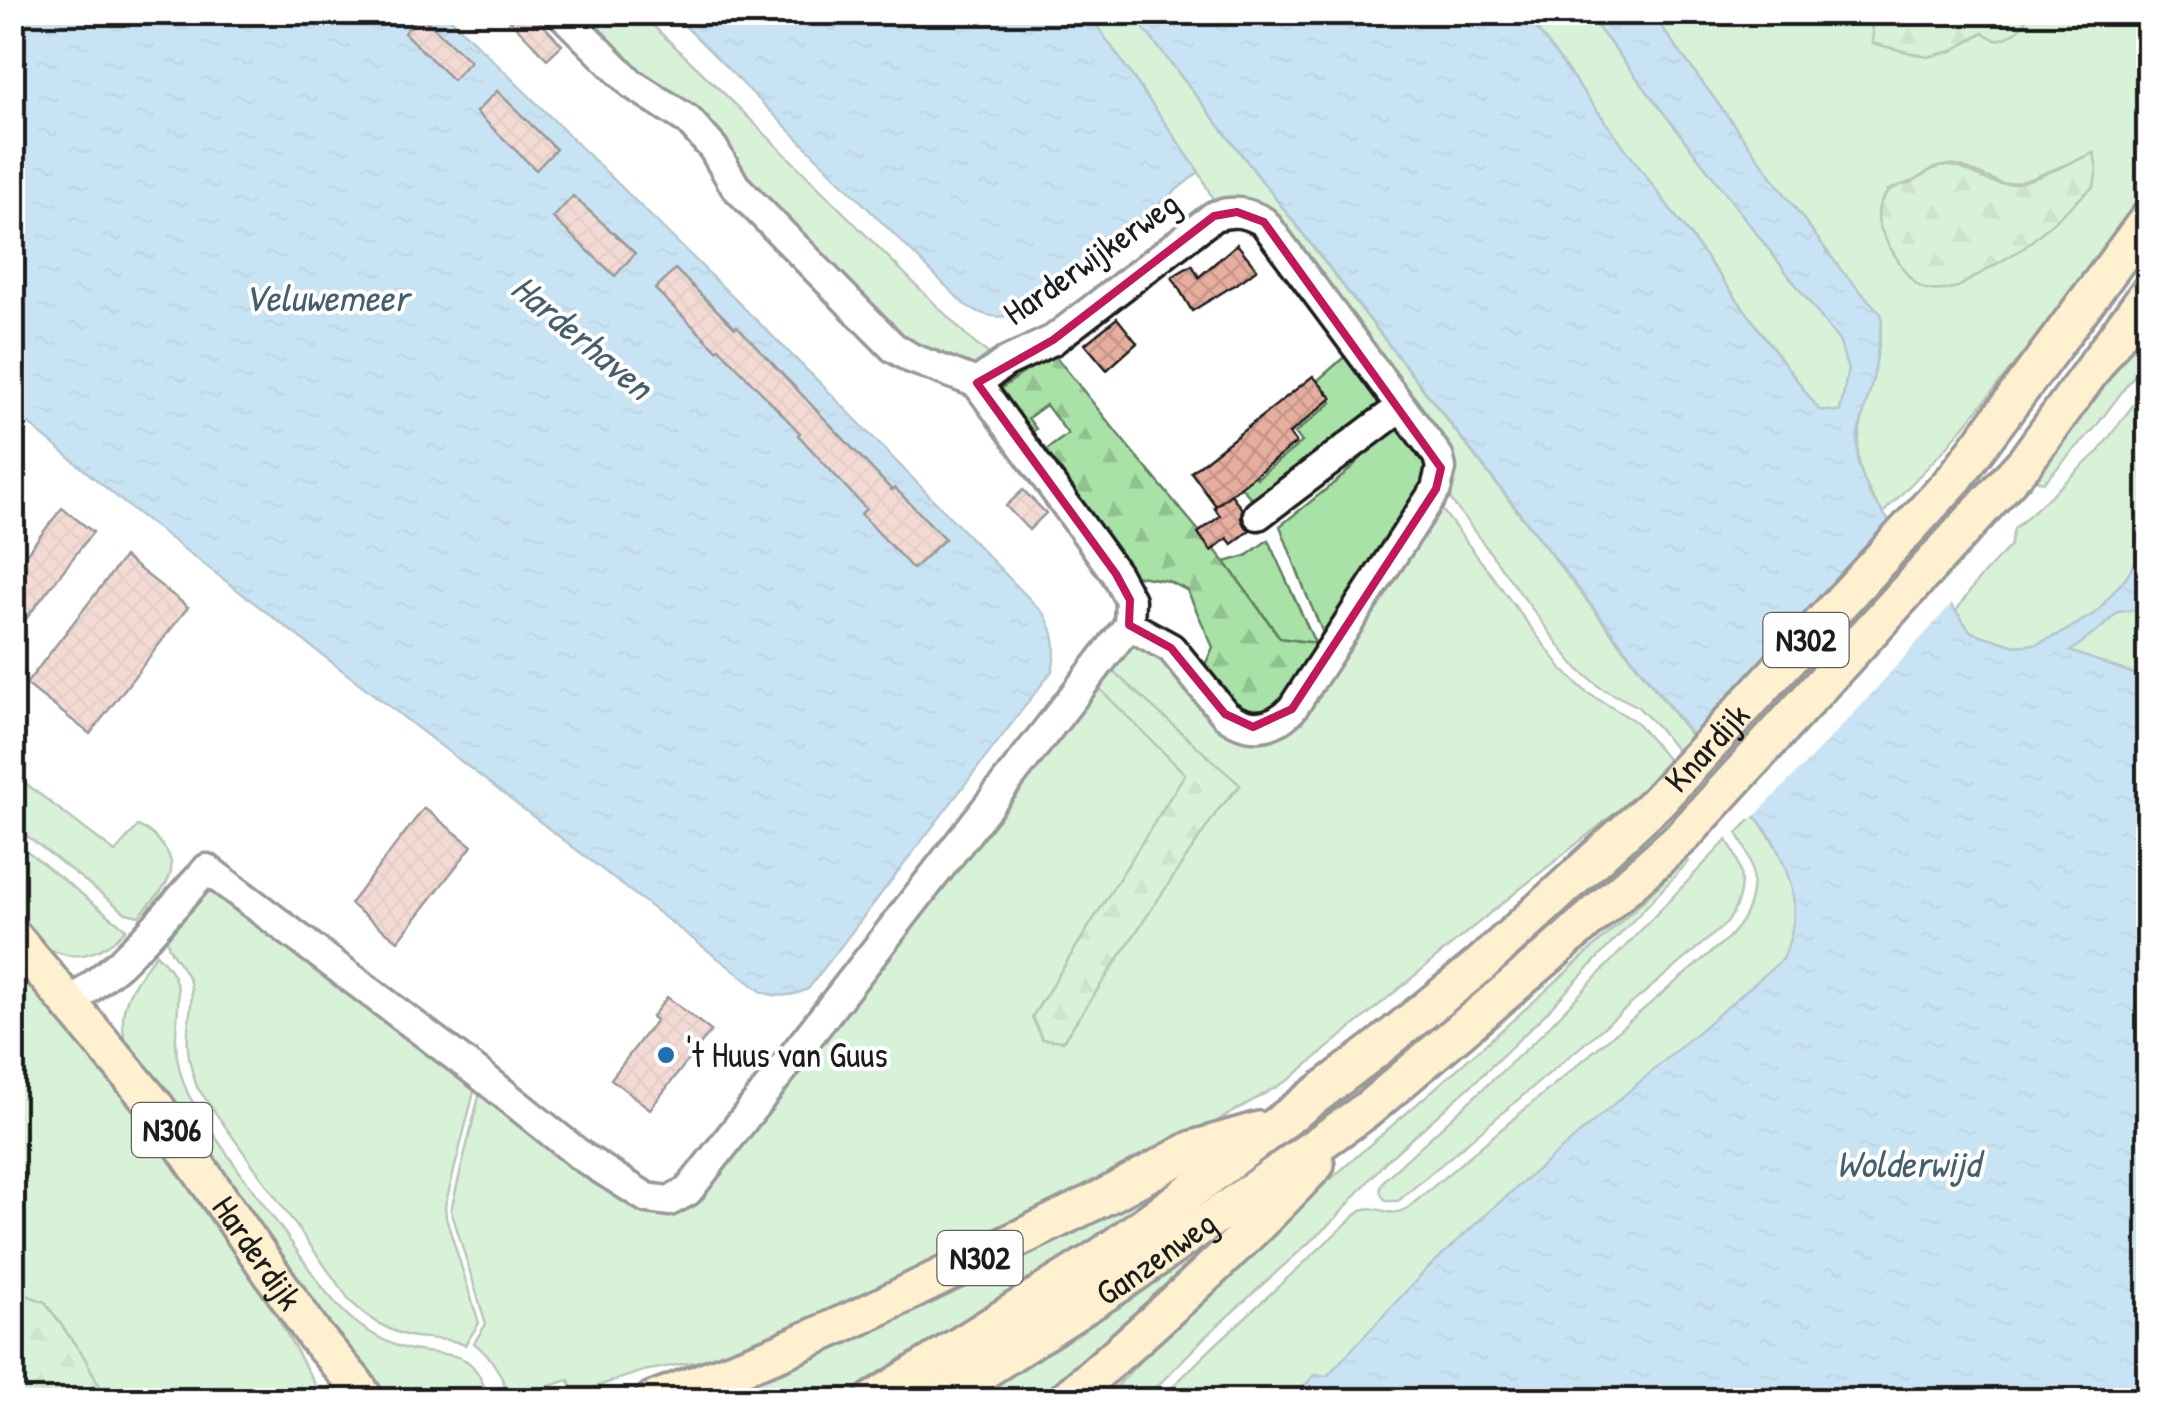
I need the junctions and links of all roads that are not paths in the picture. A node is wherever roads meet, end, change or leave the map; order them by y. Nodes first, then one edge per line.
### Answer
1 (560, 12) edge
2 (2148, 219) edge
3 (2148, 293) edge
4 (977, 383) junction
5 (1400, 407) junction
6 (1258, 515) dead end
7 (1128, 625) junction
8 (12, 935) edge
9 (71, 1003) junction
10 (1368, 1109) junction
11 (1279, 1124) junction
12 (315, 1336) junction
13 (336, 1400) edge
14 (366, 1400) edge
15 (652, 1400) edge
16 (873, 1400) edge
17 (938, 1400) edge
18 (1065, 1400) edge

1 - 4 street
2 - 11 main road, Knardijk / N302
3 - 10 main road, Knardijk / N302
4 - 5 street, Harderwijkerweg
4 - 7 street
5 - 6 street
5 - 7 street, Harderwijkerweg
7 - 9 street
8 - 9 main road, Harderdijk / N306
9 - 12 main road, Harderdijk / N306
10 - 17 main road, Ganzenweg / N302
10 - 18 main road, N302
11 - 15 main road, N302
11 - 16 main road, Ganzenweg / N302
12 - 13 main road, Harderdijk / N306
12 - 14 main road, Harderdijk / N306

